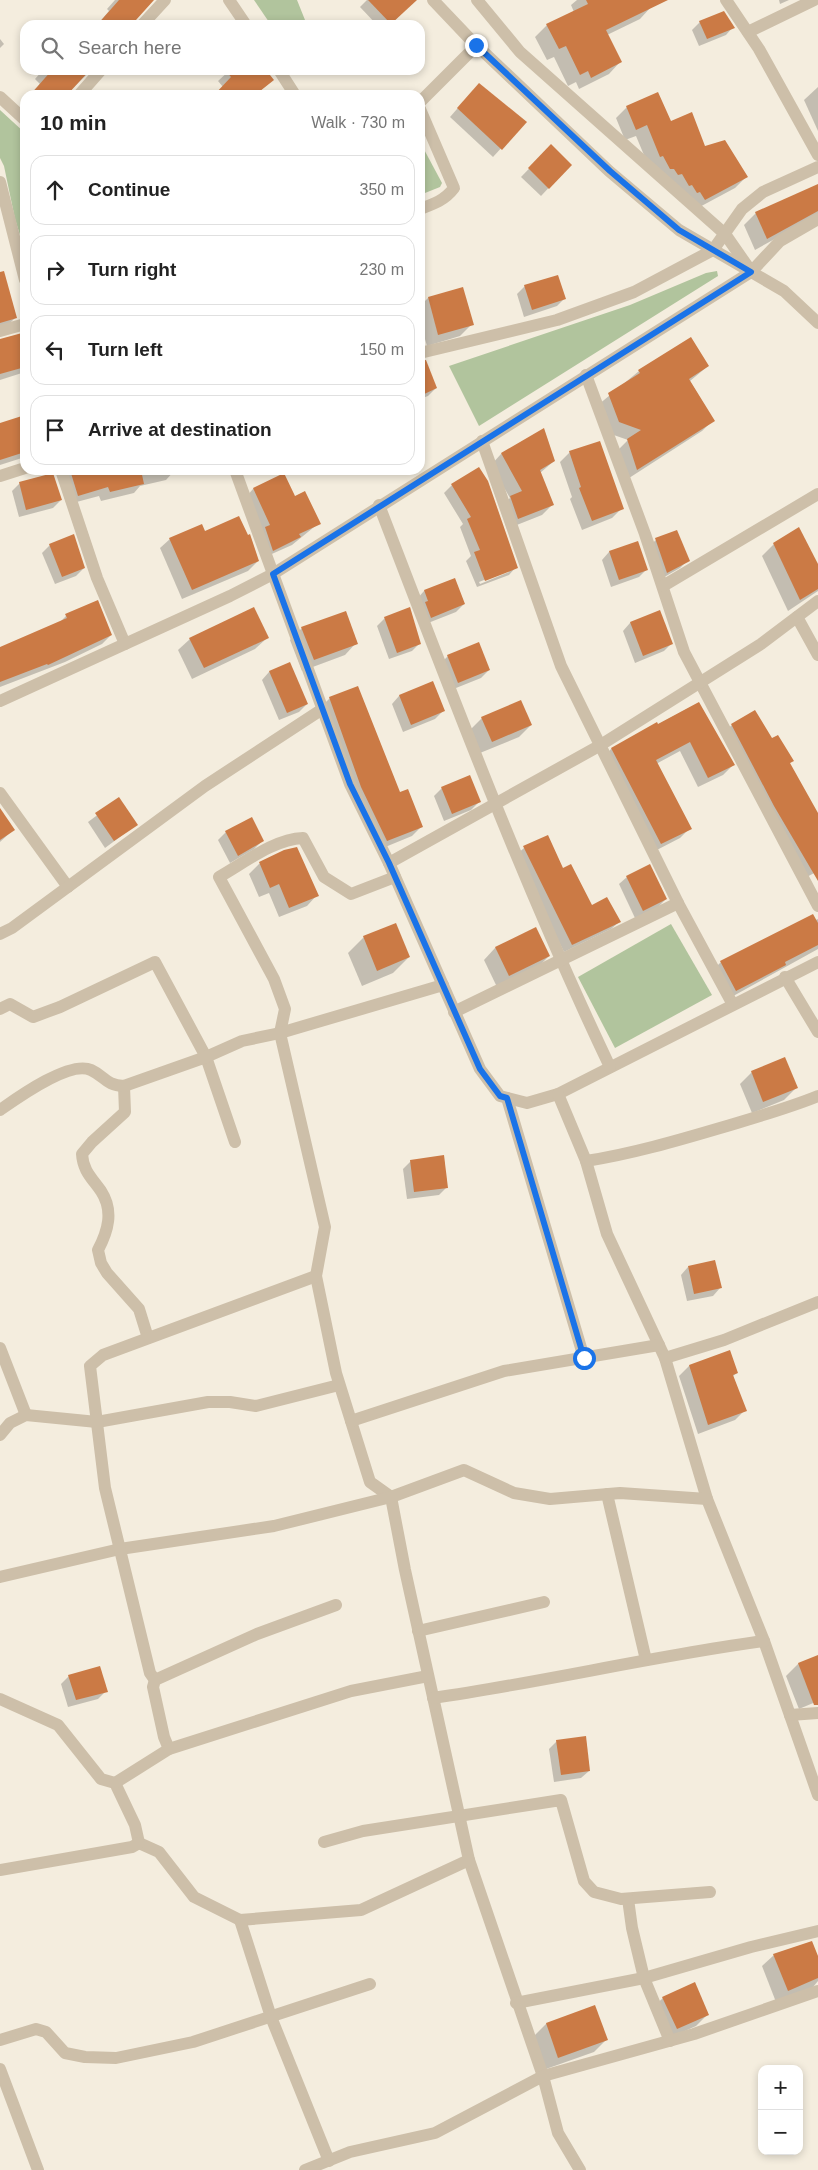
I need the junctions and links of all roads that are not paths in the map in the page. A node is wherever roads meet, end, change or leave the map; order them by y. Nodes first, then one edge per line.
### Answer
1 (165, 0) edge
2 (229, 0) edge
3 (433, 0) edge
4 (476, 0) edge
5 (726, 0) edge
6 (814, 0) edge
7 (147, 20) edge
8 (243, 20) edge
9 (748, 32) junction
10 (476, 45) junction
11 (97, 75) edge
12 (282, 75) edge
13 (84, 90) edge
14 (289, 90) edge
15 (0, 97) edge
16 (425, 97) edge
17 (20, 115) edge
18 (425, 121) edge
19 (818, 155) edge
20 (818, 167) edge
21 (0, 182) edge
22 (425, 207) edge
23 (818, 219) edge
24 (725, 234) junction
25 (713, 250) junction
26 (20, 260) edge
27 (751, 272) junction
28 (818, 323) edge
29 (20, 325) edge
30 (0, 331) edge
31 (425, 352) edge
32 (586, 375) junction
33 (482, 441) junction
34 (20, 470) edge
35 (63, 475) edge
36 (237, 475) edge
37 (0, 476) edge
38 (818, 494) edge
39 (379, 505) junction
40 (273, 574) junction
41 (663, 586) junction
42 (818, 601) edge
43 (796, 617) junction
44 (125, 644) junction
45 (818, 655) edge
46 (699, 684) junction
47 (0, 701) edge
48 (321, 710) junction
49 (599, 746) junction
50 (0, 793) edge
51 (494, 804) junction
52 (389, 863) junction
53 (395, 877) junction
54 (68, 887) junction
55 (678, 902) junction
56 (818, 906) edge
57 (0, 934) edge
58 (560, 962) junction
59 (818, 962) edge
60 (784, 977) junction
61 (443, 985) junction
62 (732, 1004) junction
63 (0, 1010) edge
64 (454, 1012) junction
65 (818, 1032) edge
66 (280, 1033) junction
67 (206, 1057) junction
68 (610, 1067) junction
69 (124, 1086) junction
70 (558, 1094) junction
71 (818, 1096) edge
72 (507, 1098) junction
73 (0, 1110) edge
74 (235, 1142) dead end
75 (586, 1161) junction
76 (316, 1276) junction
77 (818, 1302) edge
78 (148, 1338) junction
79 (659, 1345) junction
80 (1, 1351) edge
81 (584, 1358) junction
82 (665, 1358) junction
83 (339, 1384) junction
84 (26, 1415) junction
85 (351, 1421) junction
86 (97, 1422) junction
87 (0, 1435) edge
88 (607, 1494) junction
89 (391, 1497) junction
90 (707, 1499) junction
91 (120, 1549) junction
92 (0, 1577) edge
93 (544, 1602) dead end
94 (336, 1605) dead end
95 (418, 1631) junction
96 (764, 1641) junction
97 (646, 1660) junction
98 (428, 1676) junction
99 (155, 1680) junction
100 (433, 1698) junction
101 (0, 1699) edge
102 (818, 1713) edge
103 (790, 1715) junction
104 (169, 1749) junction
105 (115, 1783) junction
106 (818, 1794) edge
107 (459, 1817) junction
108 (324, 1842) dead end
109 (140, 1843) junction
110 (469, 1860) junction
111 (0, 1870) edge
112 (710, 1892) dead end
113 (628, 1899) junction
114 (240, 1920) junction
115 (818, 1931) edge
116 (644, 1978) junction
117 (370, 1984) dead end
118 (818, 1990) edge
119 (516, 2004) junction
120 (271, 2017) junction
121 (0, 2040) edge
122 (670, 2041) junction
123 (0, 2069) edge
124 (543, 2076) junction
125 (6, 2106) edge
126 (329, 2161) junction
127 (38, 2170) edge
128 (305, 2170) edge
129 (580, 2170) edge

1 - 7 street
2 - 8 street
3 - 10 street
4 - 24 street
5 - 9 street
6 - 9 street
9 - 19 street
10 - 16 street
10 - 25 street
11 - 13 street
12 - 14 street
15 - 17 street
18 - 22 street
20 - 24 street
21 - 26 street
23 - 27 street
24 - 25 street
24 - 27 street
25 - 27 street
25 - 31 street
27 - 28 street
27 - 32 street
29 - 30 street
32 - 33 street
32 - 41 street
33 - 39 street
33 - 49 street
34 - 37 street
35 - 44 street
36 - 40 street
38 - 41 street
39 - 40 street
39 - 51 street
40 - 44 street
40 - 48 street
41 - 46 street
42 - 43 street
43 - 45 street
43 - 46 street
44 - 47 street
46 - 49 street
46 - 56 street
48 - 52 street
48 - 54 street
49 - 51 street
49 - 55 street
50 - 54 street
51 - 52 street
51 - 58 street
52 - 53 street
53 - 61 street
53 - 66 street
54 - 57 street
55 - 58 street
55 - 62 street
58 - 64 street
58 - 68 street
59 - 60 street
60 - 62 street
60 - 65 street
61 - 64 street
61 - 66 street
62 - 68 street
63 - 67 street
64 - 72 street
66 - 67 street
66 - 76 street
67 - 69 street
67 - 74 street
68 - 70 street
69 - 73 street
69 - 78 street
70 - 72 street
70 - 75 street
71 - 75 street
72 - 81 street
75 - 79 street
76 - 78 street
76 - 83 street
77 - 82 street
78 - 86 street
79 - 81 street
79 - 82 street
80 - 84 street
81 - 85 street
82 - 90 street
83 - 85 street
83 - 86 street
84 - 86 street
84 - 87 street
85 - 89 street
86 - 91 street
88 - 89 street
88 - 90 street
88 - 97 street
89 - 91 street
89 - 95 street
90 - 96 street
91 - 92 street
91 - 99 street
93 - 95 street
94 - 99 street
95 - 98 street
96 - 97 street
96 - 103 street
97 - 100 street
98 - 100 street
98 - 104 street
99 - 104 street
100 - 107 street
101 - 105 street
102 - 103 street
103 - 106 street
104 - 105 street
105 - 109 street
107 - 108 street
107 - 110 street
107 - 113 street
109 - 111 street
109 - 114 street
110 - 114 street
110 - 119 street
112 - 113 street
113 - 116 street
114 - 120 street
115 - 116 street
116 - 119 street
116 - 122 street
117 - 120 street
118 - 122 street
119 - 124 street
120 - 121 street
120 - 126 street
122 - 124 street
123 - 125 street
124 - 126 street
124 - 129 street
125 - 127 street
126 - 128 street

